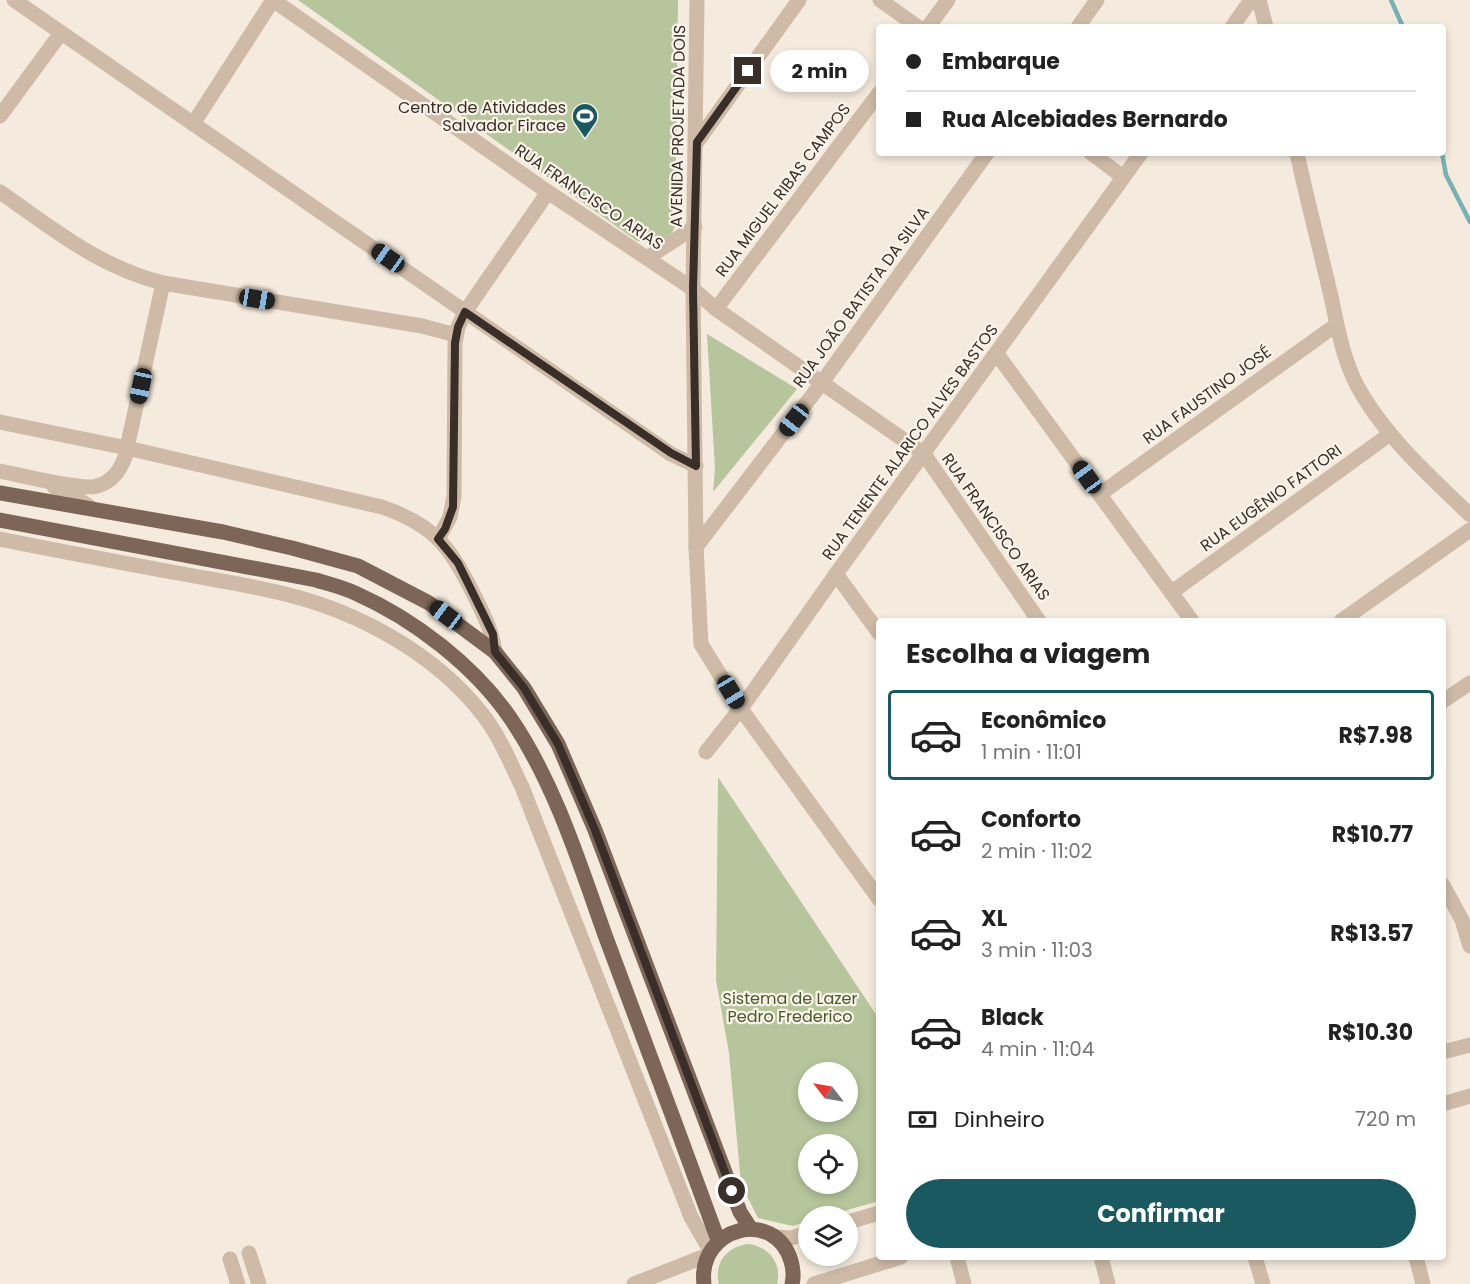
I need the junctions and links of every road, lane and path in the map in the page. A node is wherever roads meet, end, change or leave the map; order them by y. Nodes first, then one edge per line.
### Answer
1 (14, 0) edge
2 (273, 0) edge
3 (697, 0) edge
4 (800, 0) edge
5 (880, 0) edge
6 (948, 0) edge
7 (1098, 0) edge
8 (1251, 0) edge
9 (1259, 0) edge
10 (914, 24) edge
11 (930, 24) edge
12 (1080, 24) edge
13 (1234, 24) edge
14 (1265, 24) edge
15 (61, 33) junction
16 (876, 97) edge
17 (0, 116) edge
18 (193, 124) junction
19 (697, 142) junction
20 (985, 156) edge
21 (1095, 156) edge
22 (1139, 156) edge
23 (1298, 156) edge
24 (1124, 177) junction
25 (0, 192) edge
26 (548, 192) junction
27 (694, 227) junction
28 (647, 258) junction
29 (163, 283) junction
30 (693, 289) junction
31 (716, 309) junction
32 (465, 312) junction
33 (1336, 325) junction
34 (456, 335) junction
35 (997, 354) junction
36 (821, 384) junction
37 (0, 422) edge
38 (1390, 434) junction
39 (127, 448) junction
40 (924, 454) junction
41 (696, 466) junction
42 (0, 471) edge
43 (33, 477) junction
44 (0, 493) edge
45 (1100, 494) junction
46 (90, 507) junction
47 (1470, 515) edge
48 (0, 520) edge
49 (1470, 530) edge
50 (0, 539) edge
51 (438, 539) junction
52 (696, 547) junction
53 (836, 574) junction
54 (1172, 592) junction
55 (1037, 618) edge
56 (1190, 618) edge
57 (1345, 618) edge
58 (876, 629) edge
59 (495, 652) junction
60 (1470, 683) edge
61 (1446, 699) edge
62 (741, 709) junction
63 (706, 752) dead end
64 (1446, 891) edge
65 (876, 895) edge
66 (1470, 946) edge
67 (1470, 1045) edge
68 (1446, 1051) edge
69 (1470, 1096) edge
70 (1446, 1103) edge
71 (876, 1214) edge
72 (858, 1219) edge
73 (751, 1229) junction
74 (798, 1236) edge
75 (774, 1237) junction
76 (712, 1248) junction
77 (249, 1252) dead end
78 (230, 1259) dead end
79 (891, 1260) edge
80 (958, 1260) edge
81 (1102, 1260) edge
82 (1256, 1260) edge
83 (1417, 1260) edge
84 (238, 1284) edge
85 (259, 1284) edge
86 (634, 1284) edge
87 (704, 1284) edge
88 (792, 1284) edge
89 (814, 1284) edge
90 (964, 1284) edge
91 (1108, 1284) edge
92 (1263, 1284) edge
93 (1423, 1284) edge

1 - 15 street
2 - 18 street
2 - 26 street, RUA FRANCISCO ARIAS
3 - 19 street, AVENIDA PROJETADA DOIS
4 - 19 street
5 - 10 street
6 - 11 street
7 - 12 street
8 - 13 street
9 - 14 street
15 - 17 street
15 - 18 street
16 - 31 street, RUA MIGUEL RIBAS CAMPOS
18 - 32 street
19 - 27 street, AVENIDA PROJETADA DOIS
20 - 36 street, RUA JOÃO BATISTA DA SILVA
21 - 24 street
22 - 24 street, RUA TENENTE ALARICO ALVES BASTOS
23 - 33 street
24 - 35 street, RUA TENENTE ALARICO ALVES BASTOS
25 - 29 street
26 - 28 street, RUA FRANCISCO ARIAS
26 - 32 street
27 - 28 street
27 - 30 street, AVENIDA PROJETADA DOIS
28 - 30 street, RUA FRANCISCO ARIAS
29 - 34 street
29 - 39 street
30 - 31 street, RUA FRANCISCO ARIAS
30 - 41 street, AVENIDA PROJETADA DOIS
31 - 36 street, RUA FRANCISCO ARIAS
32 - 34 street
32 - 41 street
33 - 38 street
33 - 45 street, RUA FAUSTINO JOSÉ
34 - 51 street
35 - 40 street, RUA TENENTE ALARICO ALVES BASTOS
35 - 45 street
36 - 40 street, RUA FRANCISCO ARIAS
36 - 52 street, RUA JOÃO BATISTA DA SILVA
37 - 39 street
38 - 47 street
38 - 54 street, RUA EUGÊNIO FATTORI
39 - 43 street
39 - 51 street
40 - 53 street, RUA TENENTE ALARICO ALVES BASTOS
40 - 55 street, RUA FRANCISCO ARIAS
41 - 52 street, AVENIDA PROJETADA DOIS
42 - 43 street
43 - 46 street
44 - 46 main road
45 - 54 street
46 - 59 main road
48 - 76 main road
49 - 57 street
50 - 76 street
51 - 59 street
52 - 62 street, AVENIDA PROJETADA DOIS
53 - 58 street
53 - 62 street, RUA TENENTE ALARICO ALVES BASTOS
54 - 56 street
59 - 73 main road
60 - 61 street
62 - 63 street, RUA TENENTE ALARICO ALVES BASTOS
62 - 65 street, AVENIDA PROJETADA DOIS
64 - 66 street
67 - 68 street
69 - 70 street
71 - 72 street
73 - 75 main road
73 - 76 main road
74 - 75 street
75 - 88 main road
76 - 86 street
76 - 87 main road
77 - 85 street
78 - 84 street
79 - 89 street
80 - 90 street
81 - 91 street
82 - 92 street
83 - 93 street

